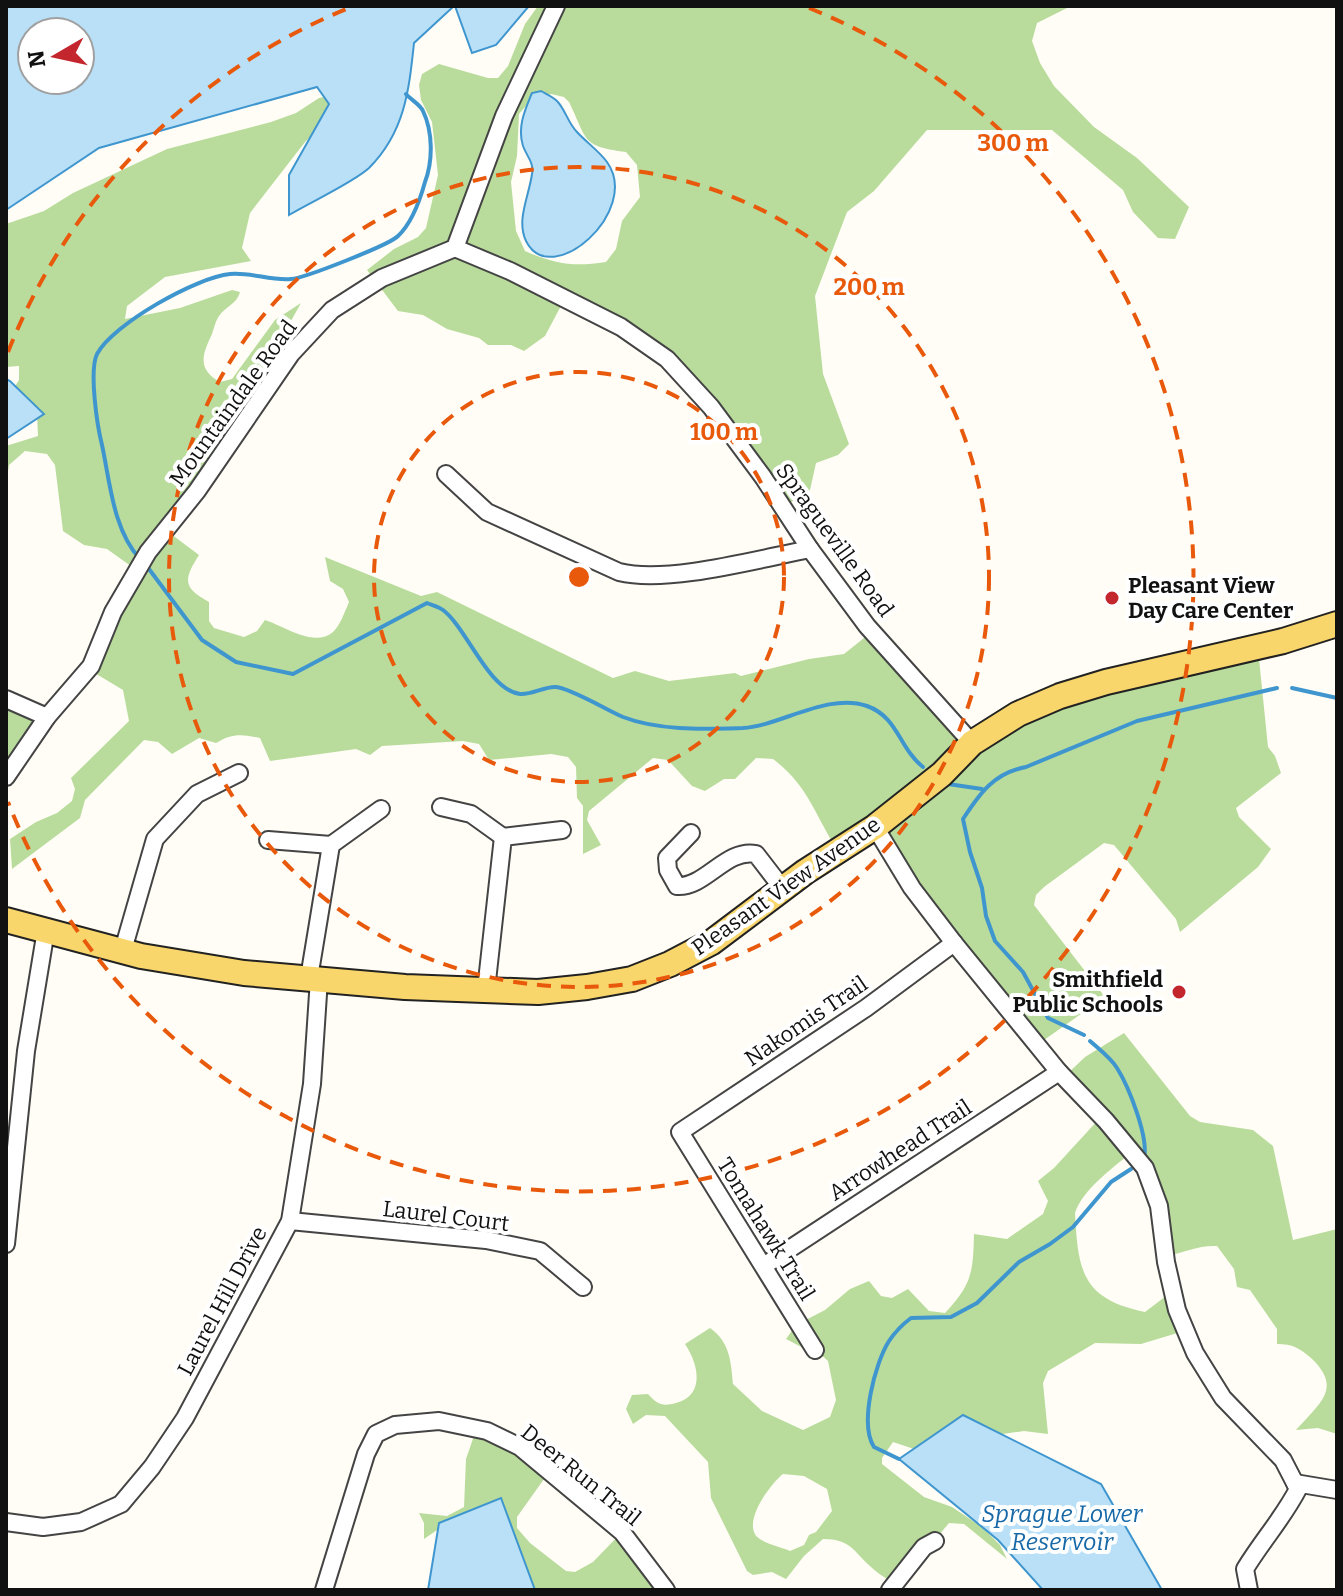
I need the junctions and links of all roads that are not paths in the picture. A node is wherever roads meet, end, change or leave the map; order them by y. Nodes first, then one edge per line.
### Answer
1 (556, 6) edge
2 (455, 248) junction
3 (446, 474) dead end
4 (810, 549) junction
5 (1337, 624) edge
6 (6, 699) edge
7 (47, 717) junction
8 (972, 743) junction
9 (239, 773) dead end
10 (6, 777) edge
11 (441, 807) dead end
12 (381, 809) dead end
13 (875, 827) junction
14 (562, 830) dead end
15 (691, 833) dead end
16 (503, 837) junction
17 (268, 840) dead end
18 (331, 845) junction
19 (783, 889) junction
20 (6, 920) edge
21 (46, 930) junction
22 (954, 943) junction
23 (123, 950) junction
24 (314, 978) junction
25 (486, 990) junction
26 (1059, 1072) junction
27 (680, 1132) joint
28 (290, 1221) junction
29 (6, 1244) edge
30 (765, 1265) junction
31 (583, 1287) dead end
32 (815, 1350) dead end
33 (1295, 1483) junction
34 (1337, 1490) edge
35 (6, 1522) edge
36 (935, 1541) dead end
37 (324, 1590) edge
38 (666, 1590) edge
39 (890, 1590) edge
40 (1249, 1590) edge

1 - 2 street
2 - 4 street, Spragueville Road
2 - 7 street, Mountaindale Road
3 - 4 street
4 - 8 street, Spragueville Road
5 - 8 main road, Pleasant View Avenue
6 - 7 street
7 - 10 street, Mountaindale Road
8 - 13 main road, Pleasant View Avenue
9 - 23 street
11 - 16 street
12 - 18 street
13 - 19 main road, Pleasant View Avenue
13 - 22 street
14 - 16 street
15 - 19 street
16 - 25 street
17 - 18 street
18 - 24 street, Laurel Hill Drive
19 - 25 main road, Pleasant View Avenue
20 - 21 main road, Pleasant View Avenue
21 - 23 main road, Pleasant View Avenue
21 - 29 street
22 - 26 street
22 - 27 street, Nakomis Trail
23 - 24 main road, Pleasant View Avenue
24 - 25 main road, Pleasant View Avenue
24 - 28 street, Laurel Hill Drive
26 - 30 street, Arrowhead Trail
26 - 33 street
27 - 30 street, Tomahawk Trail
28 - 31 street, Laurel Court
28 - 35 street, Laurel Hill Drive
30 - 32 street, Tomahawk Trail
33 - 34 street
33 - 40 street
36 - 39 street
37 - 38 street, Deer Run Trail

